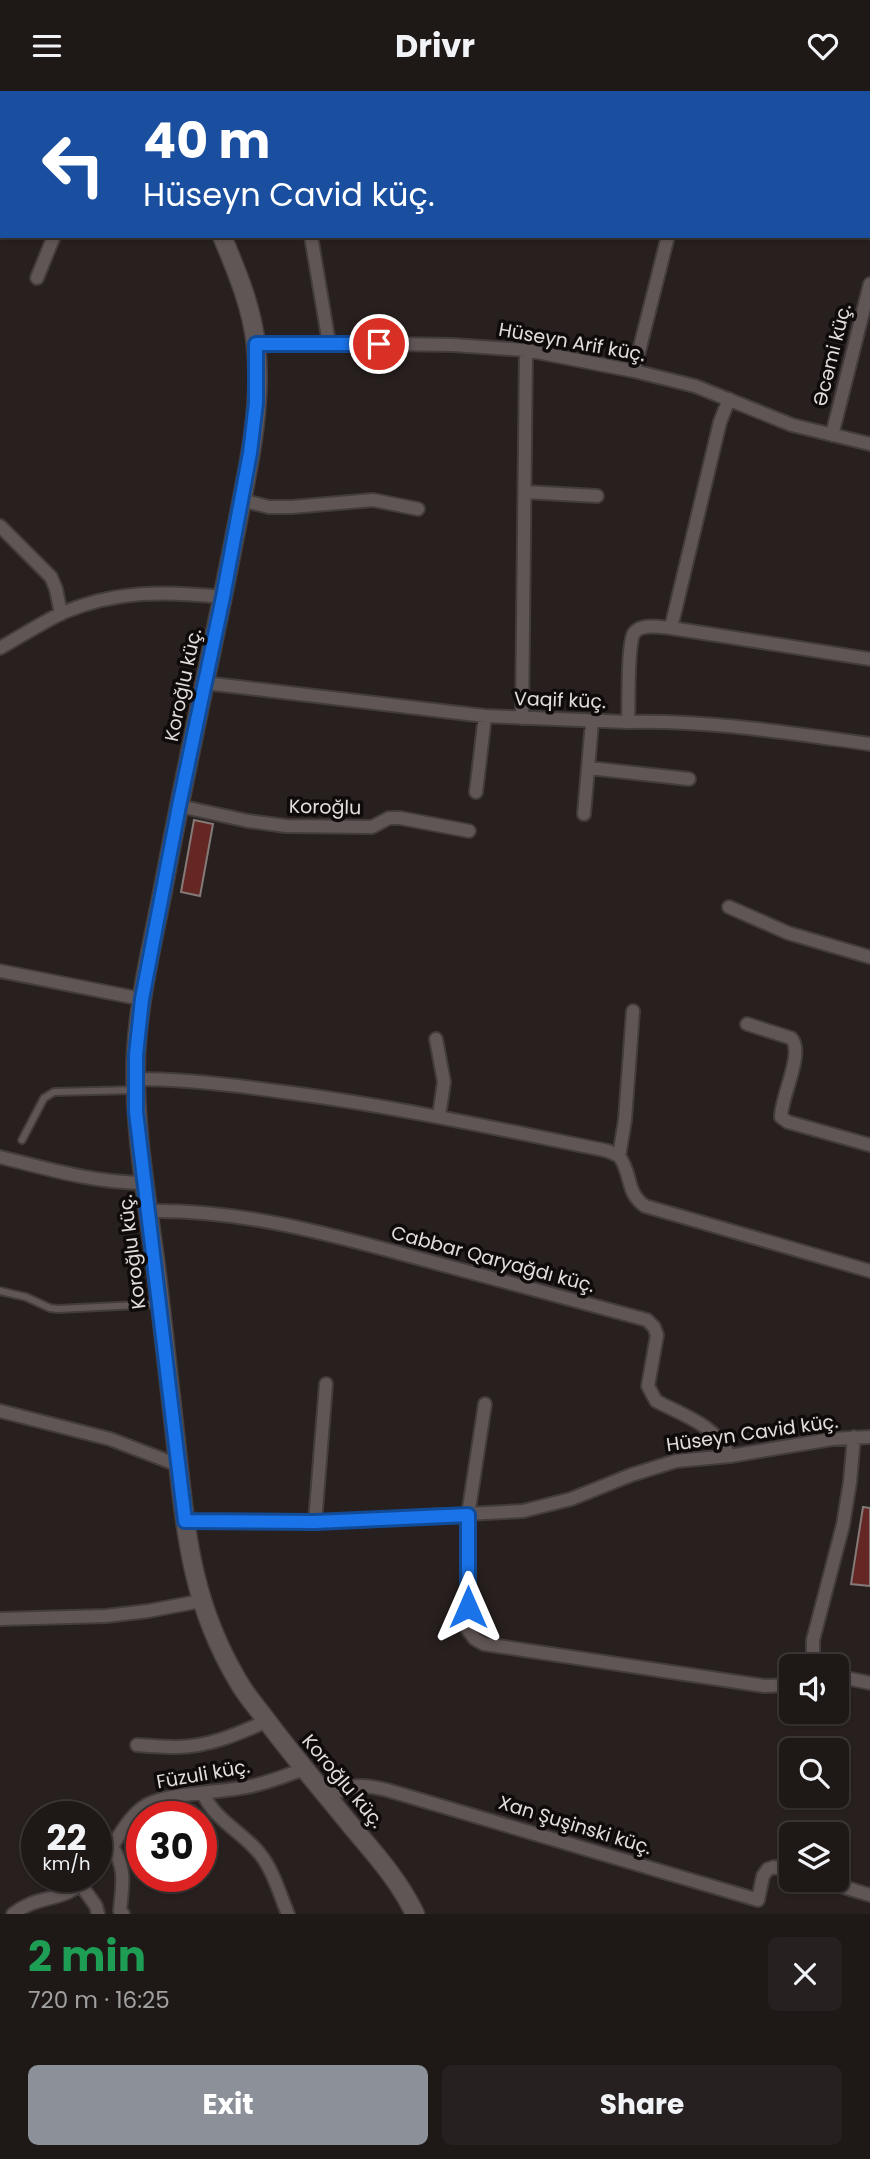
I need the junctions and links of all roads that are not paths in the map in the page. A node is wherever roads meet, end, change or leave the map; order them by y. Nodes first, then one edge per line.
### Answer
1 (53, 238) edge
2 (223, 238) edge
3 (311, 238) edge
4 (667, 238) edge
5 (37, 278) dead end
6 (870, 283) edge
7 (330, 343) junction
8 (256, 344) junction
9 (526, 350) junction
10 (634, 371) junction
11 (729, 398) junction
12 (832, 435) junction
13 (870, 444) edge
14 (525, 492) junction
15 (597, 496) dead end
16 (241, 500) junction
17 (418, 509) dead end
18 (0, 526) edge
19 (223, 597) junction
20 (61, 614) junction
21 (671, 628) junction
22 (0, 648) edge
23 (870, 659) edge
24 (205, 683) junction
25 (485, 716) junction
26 (522, 718) junction
27 (592, 722) junction
28 (628, 722) junction
29 (870, 744) edge
30 (589, 768) junction
31 (689, 779) dead end
32 (476, 792) dead end
33 (179, 806) junction
34 (584, 814) dead end
35 (469, 831) dead end
36 (729, 907) dead end
37 (870, 957) edge
38 (0, 971) edge
39 (142, 999) junction
40 (633, 1011) dead end
41 (747, 1024) dead end
42 (436, 1039) dead end
43 (136, 1085) junction
44 (439, 1116) junction
45 (22, 1140) dead end
46 (870, 1145) edge
47 (619, 1156) junction
48 (0, 1157) edge
49 (145, 1183) junction
50 (149, 1210) junction
51 (870, 1271) edge
52 (0, 1291) edge
53 (160, 1304) junction
54 (326, 1384) dead end
55 (485, 1404) dead end
56 (0, 1411) edge
57 (855, 1437) junction
58 (870, 1437) edge
59 (730, 1456) junction
60 (178, 1465) junction
61 (468, 1515) junction
62 (185, 1521) junction
63 (315, 1522) junction
64 (201, 1601) junction
65 (0, 1619) edge
66 (813, 1654) edge
67 (849, 1679) edge
68 (870, 1683) edge
69 (779, 1685) edge
70 (267, 1721) junction
71 (137, 1745) dead end
72 (304, 1769) junction
73 (204, 1793) junction
74 (327, 1796) junction
75 (112, 1847) joint
76 (779, 1868) edge
77 (849, 1889) edge
78 (67, 1892) edge
79 (90, 1892) edge
80 (870, 1895) edge
81 (758, 1900) junction
82 (13, 1914) edge
83 (98, 1914) edge
84 (123, 1914) edge
85 (288, 1914) edge
86 (415, 1914) edge
87 (754, 1914) edge

1 - 5 street
2 - 8 street, Koroğlu küç.
3 - 7 street
4 - 10 street
6 - 12 street, Əcəmi küç.
7 - 8 street, Hüseyn Arif küç.
7 - 9 street, Hüseyn Arif küç.
8 - 16 street, Koroğlu küç.
9 - 10 street, Hüseyn Arif küç.
9 - 14 street
10 - 11 street, Hüseyn Arif küç.
11 - 12 street, Hüseyn Arif küç.
11 - 21 street
12 - 13 street, Hüseyn Arif küç.
14 - 15 street
14 - 26 street
16 - 17 street
16 - 19 street, Koroğlu küç.
18 - 20 street
19 - 20 street
19 - 24 street, Koroğlu küç.
20 - 22 street
21 - 23 street, Vaqif küç.
21 - 28 street, Vaqif küç.
24 - 25 street, Vaqif küç.
24 - 33 street, Koroğlu küç.
25 - 26 street, Vaqif küç.
25 - 32 street
26 - 27 street, Vaqif küç.
27 - 28 street, Vaqif küç.
27 - 30 street
28 - 29 street
30 - 31 street
30 - 34 street
33 - 35 street, Koroğlu
33 - 39 street, Koroğlu küç.
36 - 37 street
38 - 39 street
39 - 43 street, Koroğlu küç.
40 - 47 street
41 - 46 street
42 - 44 street
43 - 44 street
43 - 45 lane
43 - 49 street, Koroğlu küç.
44 - 47 street
47 - 51 street
48 - 49 street
49 - 50 street, Koroğlu küç.
50 - 53 street, Koroğlu küç.
50 - 59 street, Cabbar Qaryağdı küç.
52 - 53 lane
53 - 60 street, Koroğlu küç.
54 - 63 street
55 - 61 street
56 - 60 street
57 - 58 street, Hüseyn Cavid küç.
57 - 59 street, Hüseyn Cavid küç.
57 - 66 street
59 - 61 street, Hüseyn Cavid küç.
60 - 62 street, Koroğlu küç.
61 - 63 street, Hüseyn Cavid küç.
61 - 69 street
62 - 63 street, Hüseyn Cavid küç.
62 - 64 street, Koroğlu küç.
64 - 65 street
64 - 70 street, Koroğlu küç.
67 - 68 street
70 - 71 street
70 - 72 street, Koroğlu küç.
72 - 73 street, Füzuli küç.
72 - 74 street, Koroğlu küç.
73 - 75 street, Füzuli küç.
73 - 85 street
74 - 81 street, Xan Şuşinski küç.
74 - 86 street, Koroğlu küç.
75 - 84 street
76 - 81 street
77 - 80 street
78 - 82 street
79 - 83 street
81 - 87 street

